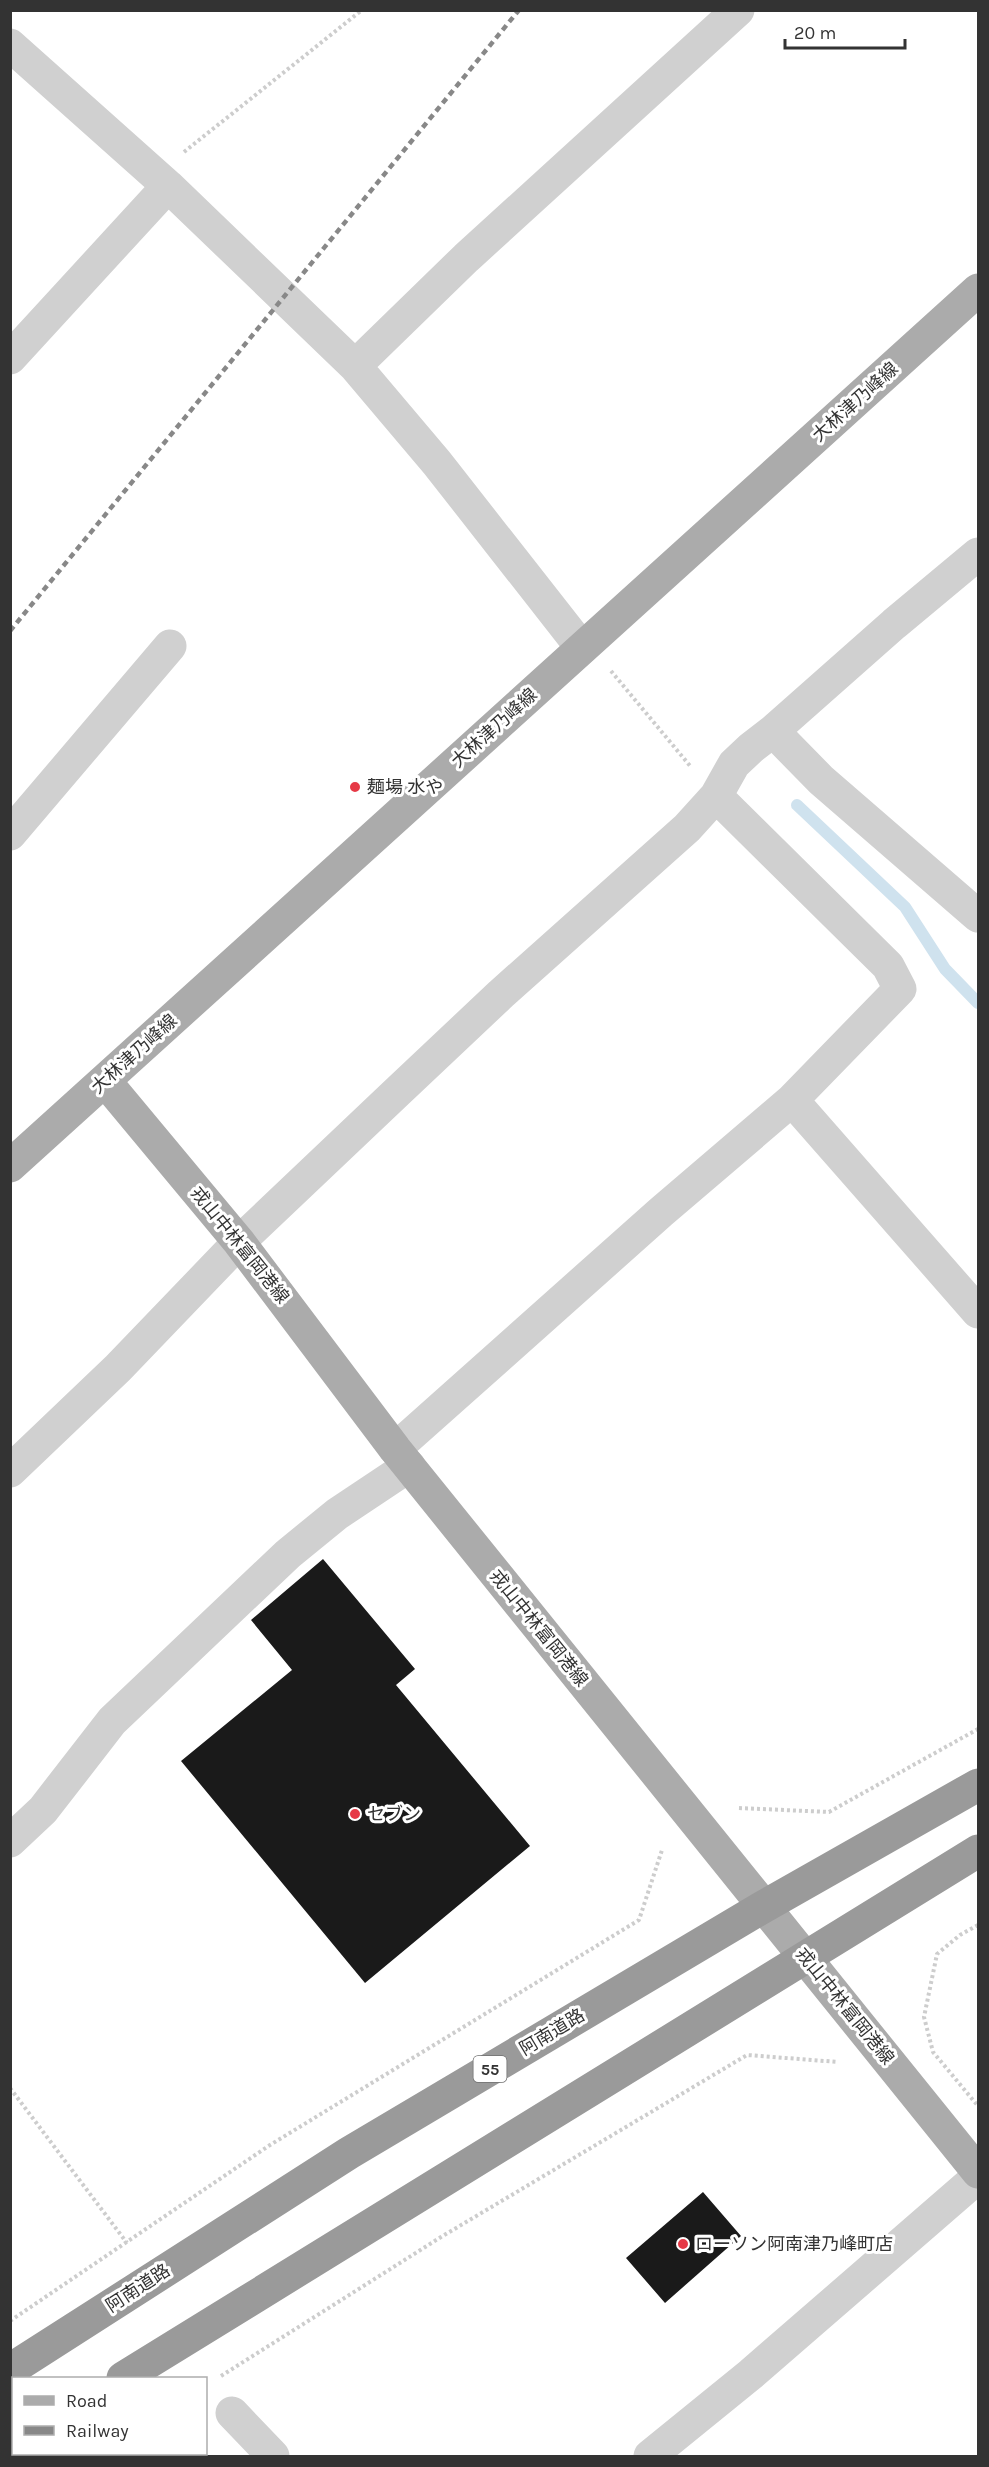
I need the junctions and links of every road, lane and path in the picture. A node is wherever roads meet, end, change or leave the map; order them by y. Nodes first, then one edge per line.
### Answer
1 (362, 10) edge
2 (738, 10) edge
3 (10, 45) edge
4 (162, 180) junction
5 (978, 290) edge
6 (13, 349) edge
7 (355, 366) junction
8 (978, 554) edge
9 (170, 646) dead end
10 (595, 657) junction
11 (773, 731) junction
12 (716, 796) junction
13 (10, 834) edge
14 (978, 916) edge
15 (105, 1081) junction
16 (792, 1100) junction
17 (10, 1166) edge
18 (239, 1242) junction
19 (978, 1312) edge
20 (402, 1457) junction
21 (10, 1471) edge
22 (978, 1729) edge
23 (978, 1785) edge
24 (739, 1808) dead end
25 (10, 1841) edge
26 (662, 1850) dead end
27 (978, 1851) edge
28 (763, 1907) junction
29 (978, 1924) edge
30 (807, 1957) junction
31 (838, 2062) dead end
32 (10, 2088) edge
33 (978, 2106) edge
34 (978, 2172) edge
35 (978, 2177) edge
36 (127, 2242) junction
37 (10, 2321) edge
38 (10, 2370) edge
39 (126, 2377) edge
40 (215, 2380) dead end
41 (232, 2413) dead end
42 (273, 2457) edge
43 (650, 2457) edge

1 - 4 path
2 - 7 street
3 - 4 street
4 - 6 street
4 - 7 street
5 - 10 main road, 大林津乃峰線
7 - 10 street
8 - 11 street
9 - 13 street
10 - 12 path
10 - 15 main road, 大林津乃峰線
11 - 12 street
11 - 14 street
12 - 16 street
12 - 18 street
15 - 17 main road, 大林津乃峰線
15 - 18 main road, 戎山中林富岡港線
16 - 19 street
16 - 20 street
18 - 20 main road, 戎山中林富岡港線
18 - 21 street
20 - 25 street
20 - 28 main road, 戎山中林富岡港線
22 - 24 path
23 - 28 highway, 阿南道路 / 55
26 - 36 path
27 - 30 highway
28 - 30 main road, 戎山中林富岡港線
28 - 38 highway, 阿南道路 / 55
29 - 33 path
30 - 34 main road, 戎山中林富岡港線
30 - 39 highway
31 - 40 path
32 - 36 path
35 - 43 street
36 - 37 path
41 - 42 street

